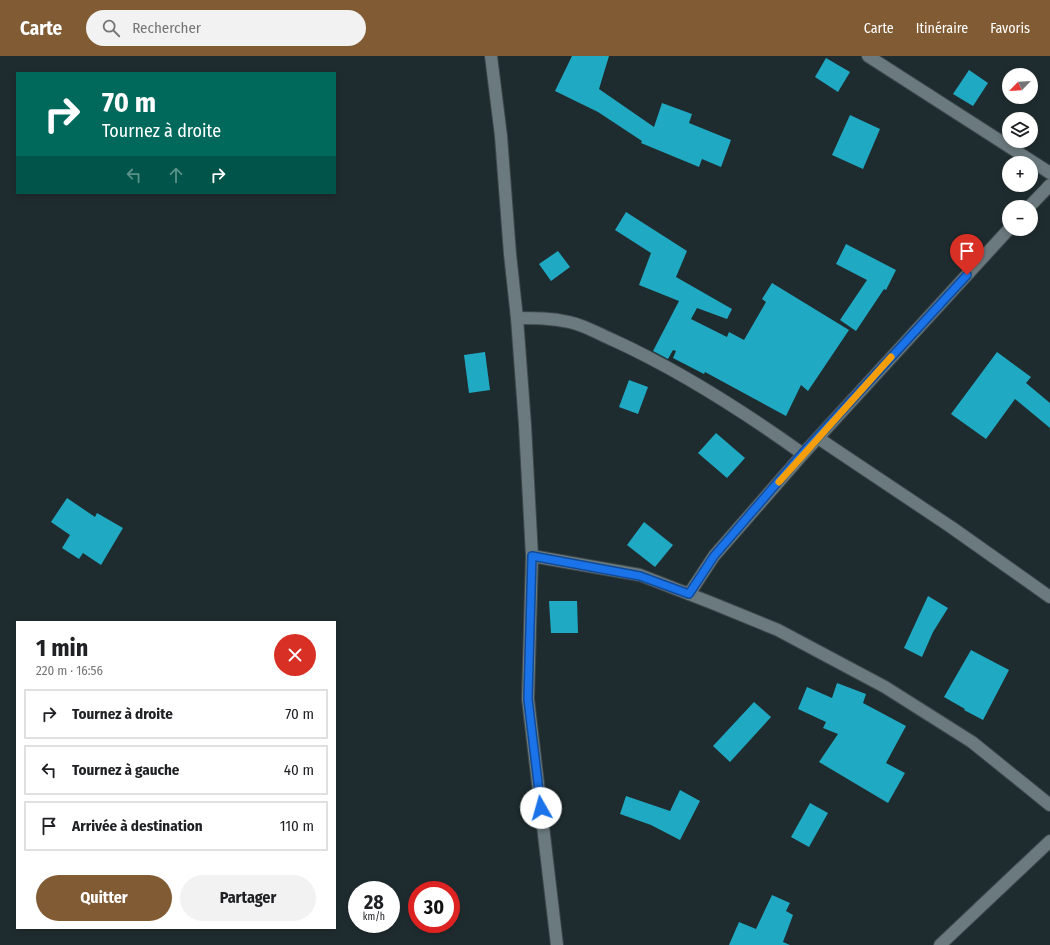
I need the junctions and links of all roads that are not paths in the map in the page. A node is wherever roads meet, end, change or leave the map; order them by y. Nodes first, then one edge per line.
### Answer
1 (491, 56) edge
2 (868, 56) edge
3 (1050, 174) edge
4 (1050, 184) edge
5 (1035, 200) edge
6 (1003, 236) edge
7 (517, 318) junction
8 (818, 438) junction
9 (802, 454) junction
10 (532, 556) junction
11 (689, 594) junction
12 (1050, 597) edge
13 (1050, 805) edge
14 (1050, 841) edge
15 (557, 945) edge
16 (940, 945) edge

1 - 7 street
2 - 3 street
4 - 5 street
6 - 8 street
7 - 9 street
7 - 10 street
8 - 9 street
8 - 12 street
9 - 11 street
10 - 11 street
10 - 15 street
11 - 13 street
14 - 16 street

